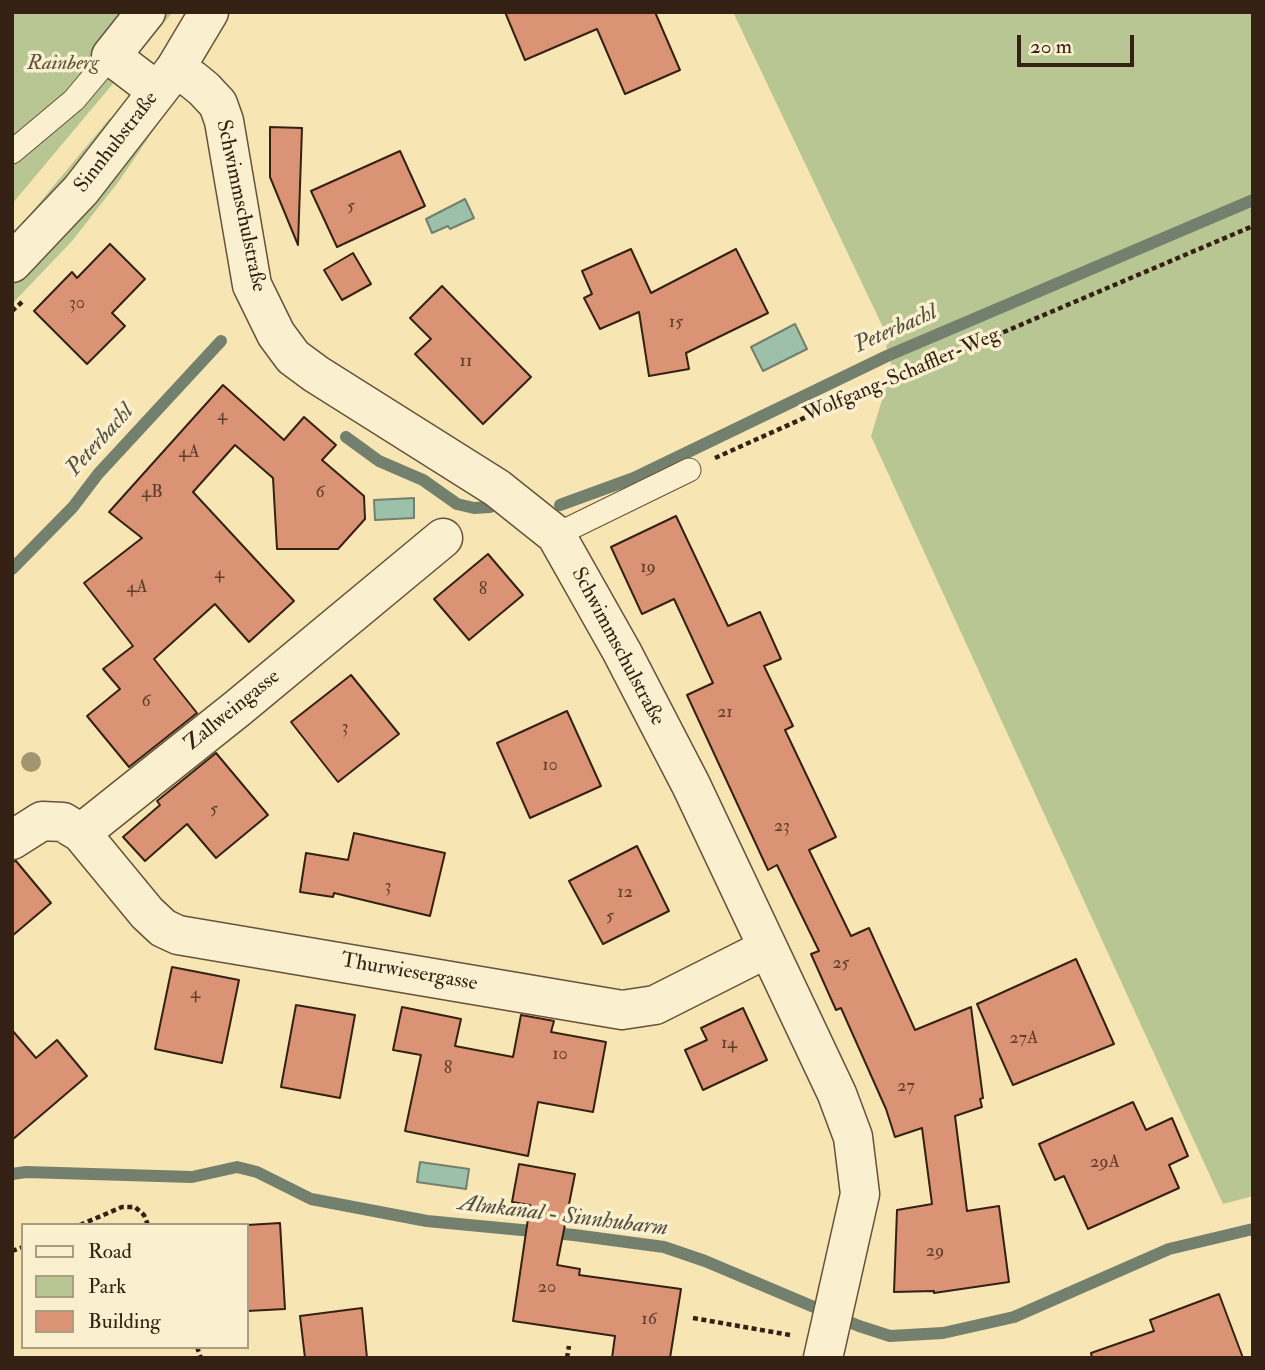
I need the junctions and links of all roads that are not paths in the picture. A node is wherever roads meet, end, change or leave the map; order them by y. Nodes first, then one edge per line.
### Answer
1 (146, 12) edge
2 (209, 12) edge
3 (111, 56) junction
4 (166, 80) junction
5 (12, 152) edge
6 (12, 263) edge
7 (688, 470) road end
8 (556, 535) junction
9 (443, 538) dead end
10 (81, 833) junction
11 (12, 840) edge
12 (768, 948) junction
13 (830, 1326) edge

1 - 3 street
2 - 4 street, Sinnhubstraße
3 - 4 street, Schwimmschulstraße
3 - 5 lane
4 - 6 street, Sinnhubstraße
4 - 8 street, Schwimmschulstraße
7 - 8 lane
8 - 12 street, Schwimmschulstraße
9 - 10 street, Zallweingasse
10 - 11 street
10 - 12 street, Thurwiesergasse
12 - 13 street, Schwimmschulstraße

